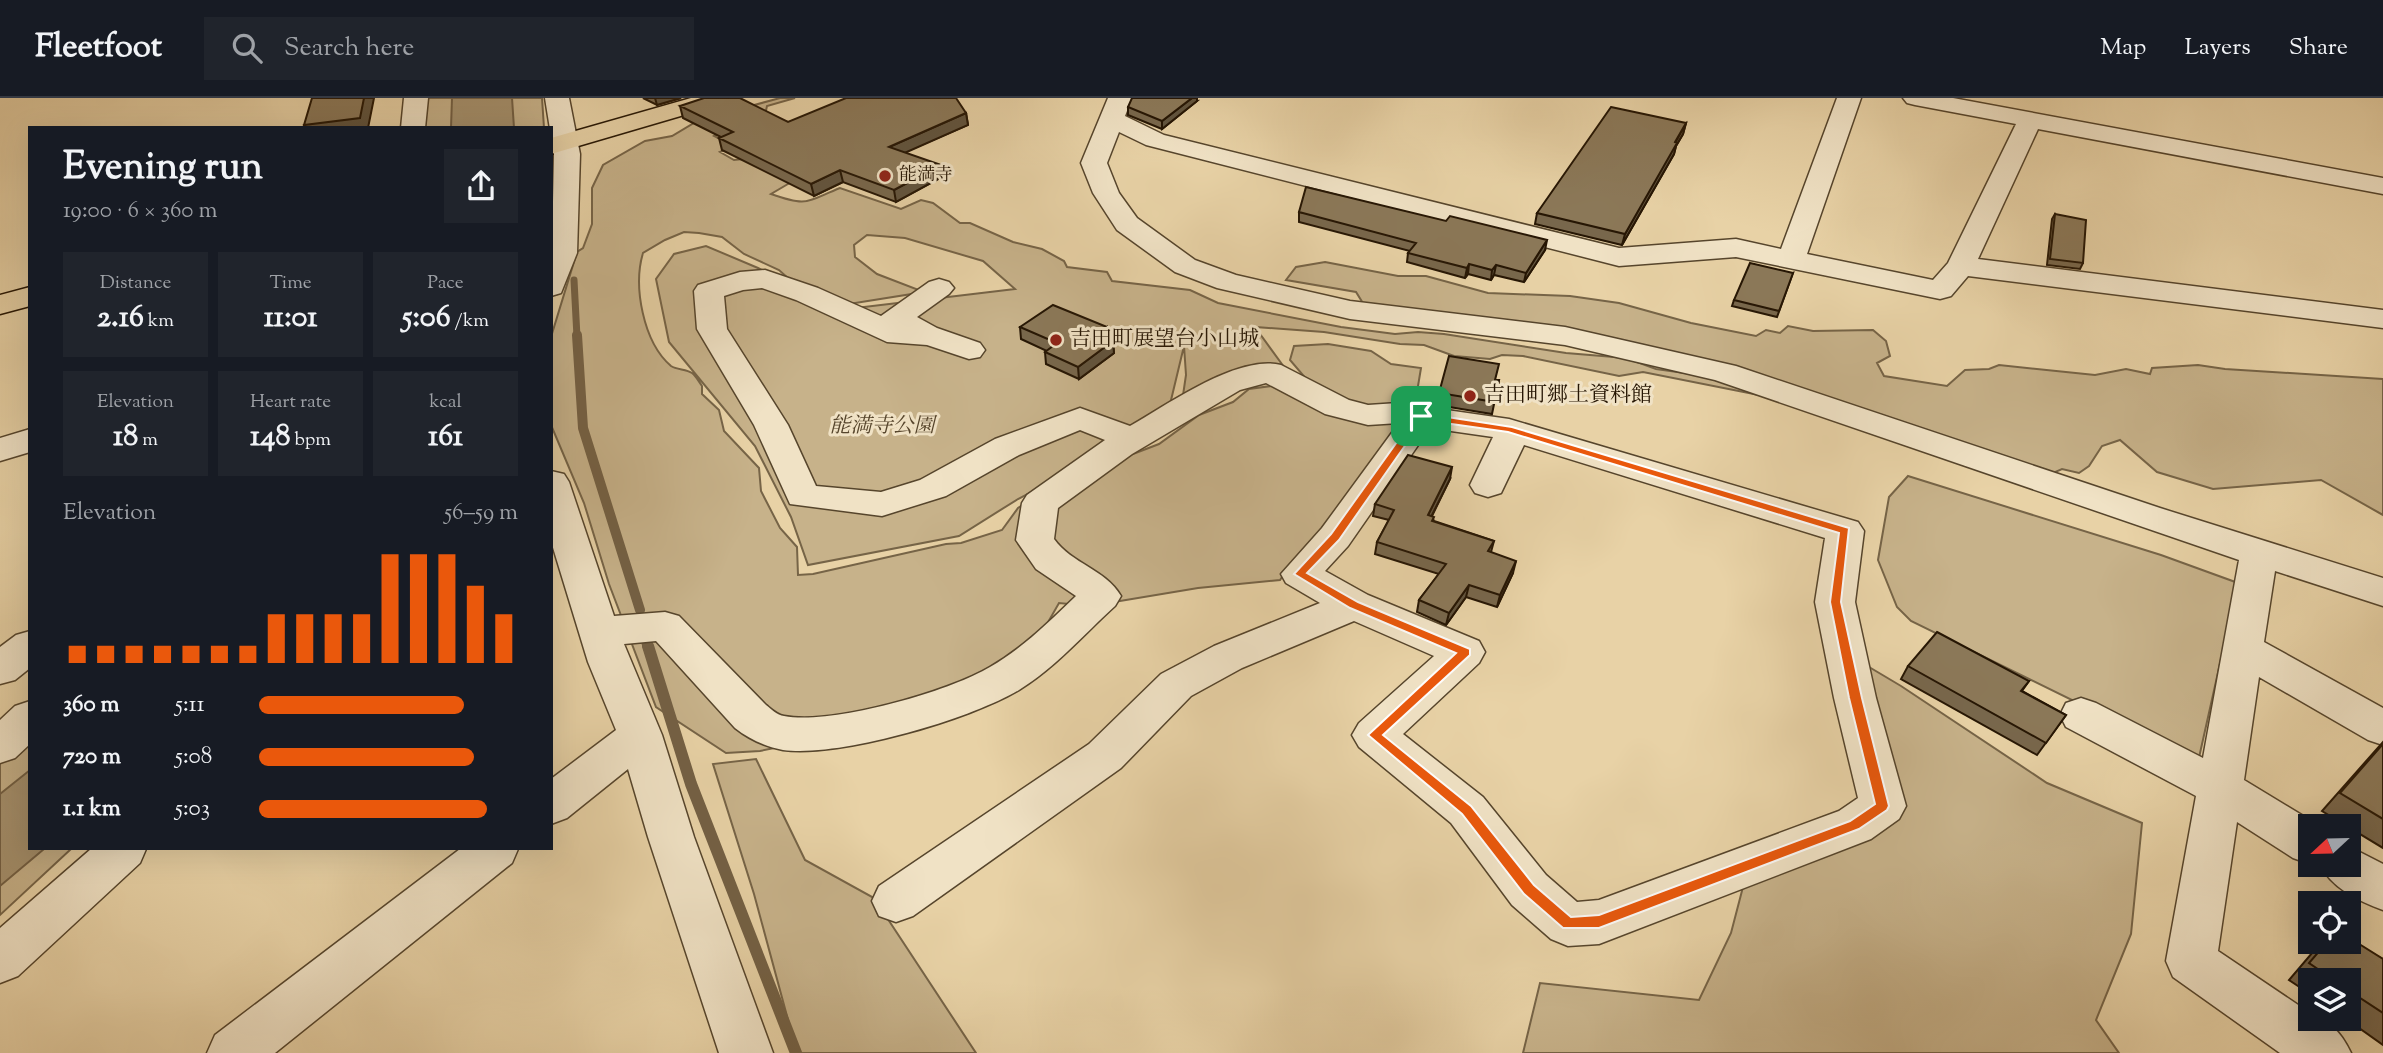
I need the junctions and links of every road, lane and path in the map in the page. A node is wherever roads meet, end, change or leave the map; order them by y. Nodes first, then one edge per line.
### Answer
1 (415, 98) edge
2 (557, 98) edge
3 (717, 98) edge
4 (1849, 98) edge
5 (1915, 98) edge
6 (1115, 109) edge
7 (2030, 120) junction
8 (413, 126) edge
9 (558, 145) edge
10 (2383, 186) edge
11 (1791, 260) junction
12 (1961, 266) junction
13 (553, 281) edge
14 (939, 288) dead end
15 (28, 297) edge
16 (0, 305) edge
17 (2383, 319) edge
18 (930, 336) junction
19 (969, 350) dead end
20 (1421, 416) junction
21 (1513, 431) junction
22 (1132, 439) junction
23 (28, 441) edge
24 (0, 450) edge
25 (1488, 485) dead end
26 (553, 488) edge
27 (2259, 553) junction
28 (2383, 592) edge
29 (1354, 605) junction
30 (601, 632) junction
31 (28, 648) edge
32 (2243, 649) junction
33 (0, 669) edge
34 (2081, 715) dead end
35 (28, 720) edge
36 (2383, 728) edge
37 (640, 736) junction
38 (0, 746) edge
39 (2220, 788) junction
40 (553, 803) edge
41 (2298, 837) edge
42 (122, 850) edge
43 (494, 850) edge
44 (2361, 875) edge
45 (2383, 889) edge
46 (896, 901) dead end
47 (0, 960) edge
48 (746, 1052) edge
49 (234, 1053) edge
50 (2324, 1053) edge

1 - 8 street
2 - 9 street
3 - 9 main road
4 - 11 street
5 - 7 street
6 - 11 street
6 - 27 street
7 - 10 street
7 - 12 street
9 - 13 street
11 - 12 street
12 - 17 street
14 - 18 street
15 - 16 main road
18 - 19 street
18 - 22 street
20 - 21 street
20 - 22 street
20 - 29 street
21 - 25 street
21 - 29 street
22 - 30 street
23 - 24 street
26 - 30 street
27 - 28 street
27 - 32 street
29 - 46 street
30 - 37 street
31 - 33 street
32 - 36 street
32 - 39 street
34 - 39 street
35 - 38 street
37 - 40 street
37 - 48 street
39 - 41 street
39 - 50 street
42 - 47 street
43 - 49 street
44 - 45 street

